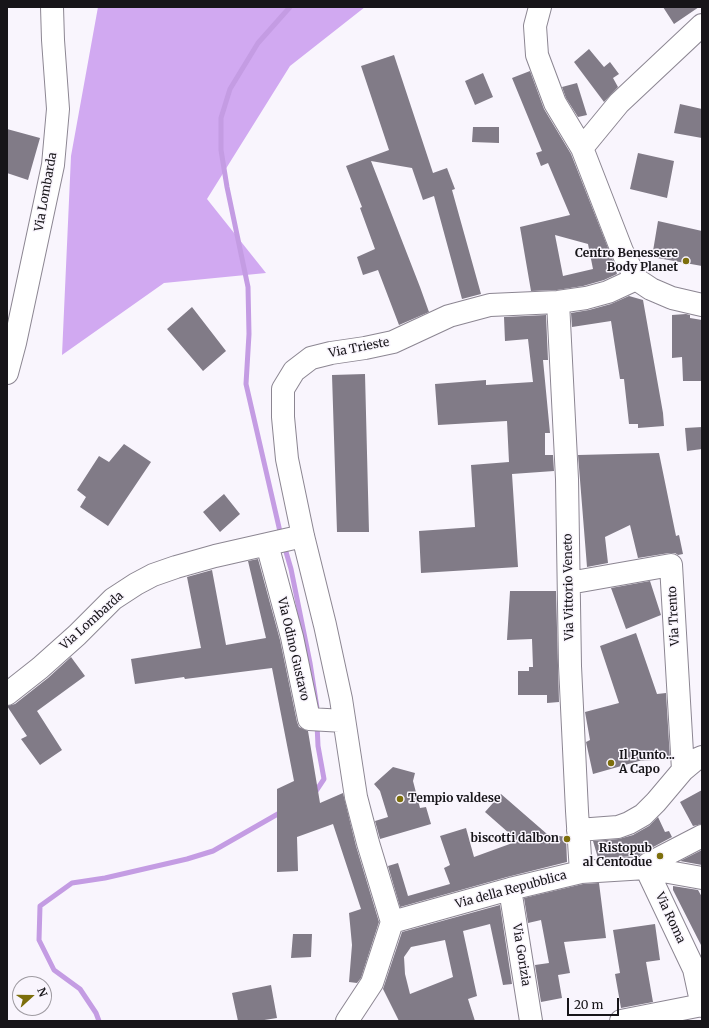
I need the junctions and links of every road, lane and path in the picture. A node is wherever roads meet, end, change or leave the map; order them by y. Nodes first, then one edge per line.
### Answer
1 (52, 7) edge
2 (540, 7) edge
3 (702, 25) edge
4 (582, 148) junction
5 (636, 279) junction
6 (558, 302) junction
7 (702, 305) edge
8 (7, 373) edge
9 (303, 536) junction
10 (267, 544) junction
11 (568, 584) junction
12 (7, 694) edge
13 (344, 721) junction
14 (702, 757) edge
15 (683, 770) junction
16 (578, 830) junction
17 (702, 836) edge
18 (646, 868) junction
19 (581, 872) junction
20 (702, 878) edge
21 (510, 890) junction
22 (392, 922) junction
23 (698, 972) edge
24 (702, 1005) edge
25 (347, 1021) edge
26 (531, 1021) edge
27 (621, 1021) edge

1 - 8 street, Via Lombarda
2 - 4 street
3 - 4 street
4 - 5 street
5 - 6 street, Via Trieste
5 - 7 street
6 - 9 street, Via Trieste
6 - 11 street, Via Vittorio Veneto
9 - 10 street, Via Lombarda
9 - 13 street
10 - 12 street, Via Lombarda
10 - 13 street, Via Odino Gustavo
11 - 15 street, Via Trento
11 - 16 street, Via Vittorio Veneto
13 - 22 street
14 - 15 street
15 - 16 street
16 - 19 street, Via Vittorio Veneto
17 - 18 street
18 - 19 street, Via della Repubblica
18 - 20 street, Via della Repubblica
18 - 23 street, Via Roma
19 - 21 street, Via della Repubblica
21 - 22 street, Via della Repubblica
21 - 26 street, Via Gorizia
22 - 25 street
23 - 24 street, Via Roma
24 - 27 street

